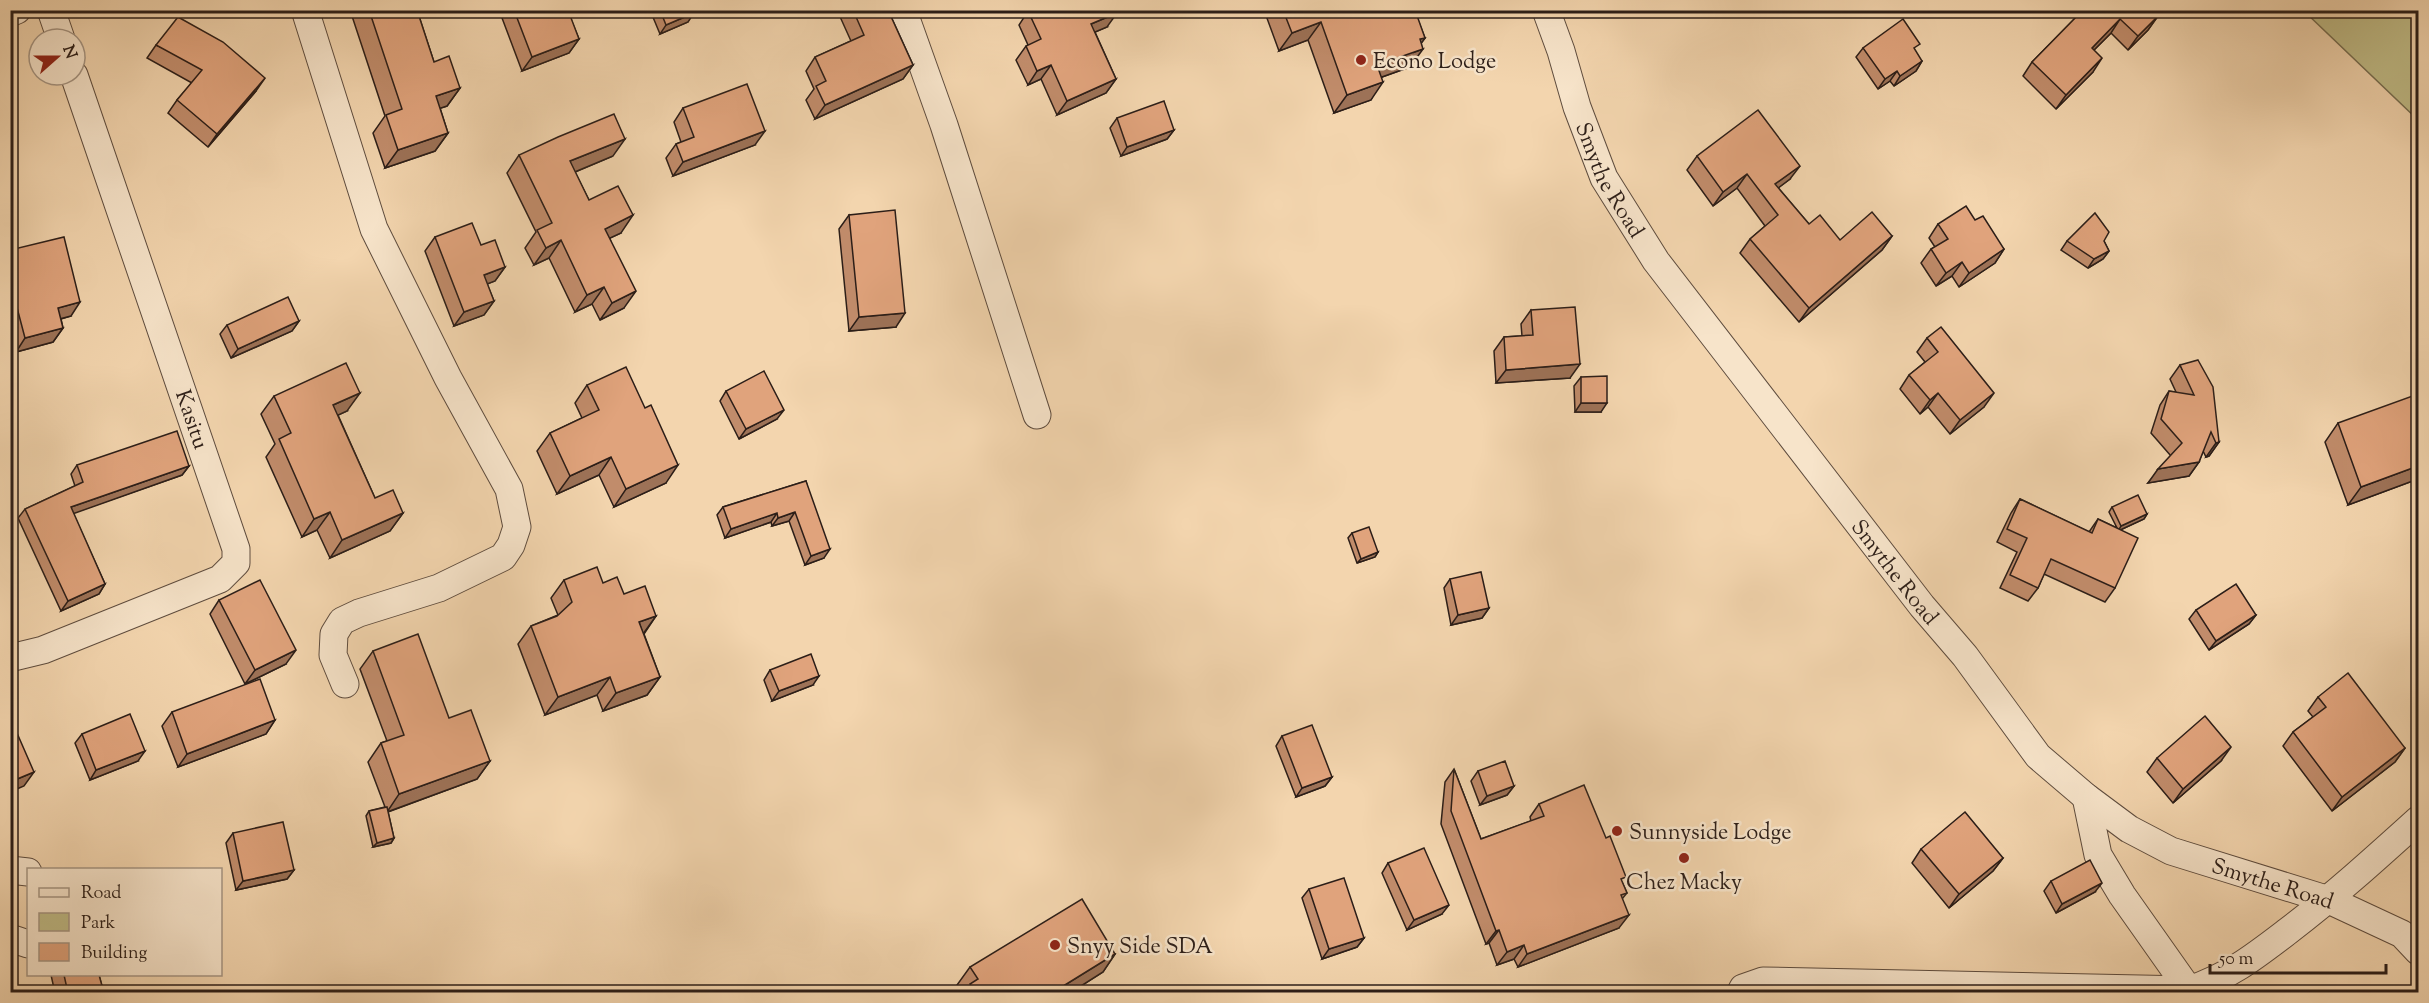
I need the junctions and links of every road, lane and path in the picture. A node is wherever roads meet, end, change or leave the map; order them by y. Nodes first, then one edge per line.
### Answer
1 (17, 10) edge
2 (51, 10) edge
3 (305, 10) edge
4 (903, 10) edge
5 (1546, 10) edge
6 (10, 13) edge
7 (57, 27) edge
8 (78, 87) edge
9 (1037, 416) dead end
10 (10, 658) edge
11 (345, 684) dead end
12 (2086, 797) junction
13 (2418, 820) edge
14 (10, 870) edge
15 (27, 873) edge
16 (2329, 900) junction
17 (10, 938) edge
18 (27, 944) edge
19 (2418, 951) edge
20 (2189, 990) junction
21 (1741, 993) edge

1 - 6 street
2 - 7 street
3 - 11 street
4 - 9 street
5 - 12 street, Smythe Road
8 - 10 street, Kasitu
12 - 16 street, Smythe Road
12 - 20 street
13 - 16 street
14 - 15 street
16 - 19 street, Smythe Road
16 - 20 street
17 - 18 street
20 - 21 street

